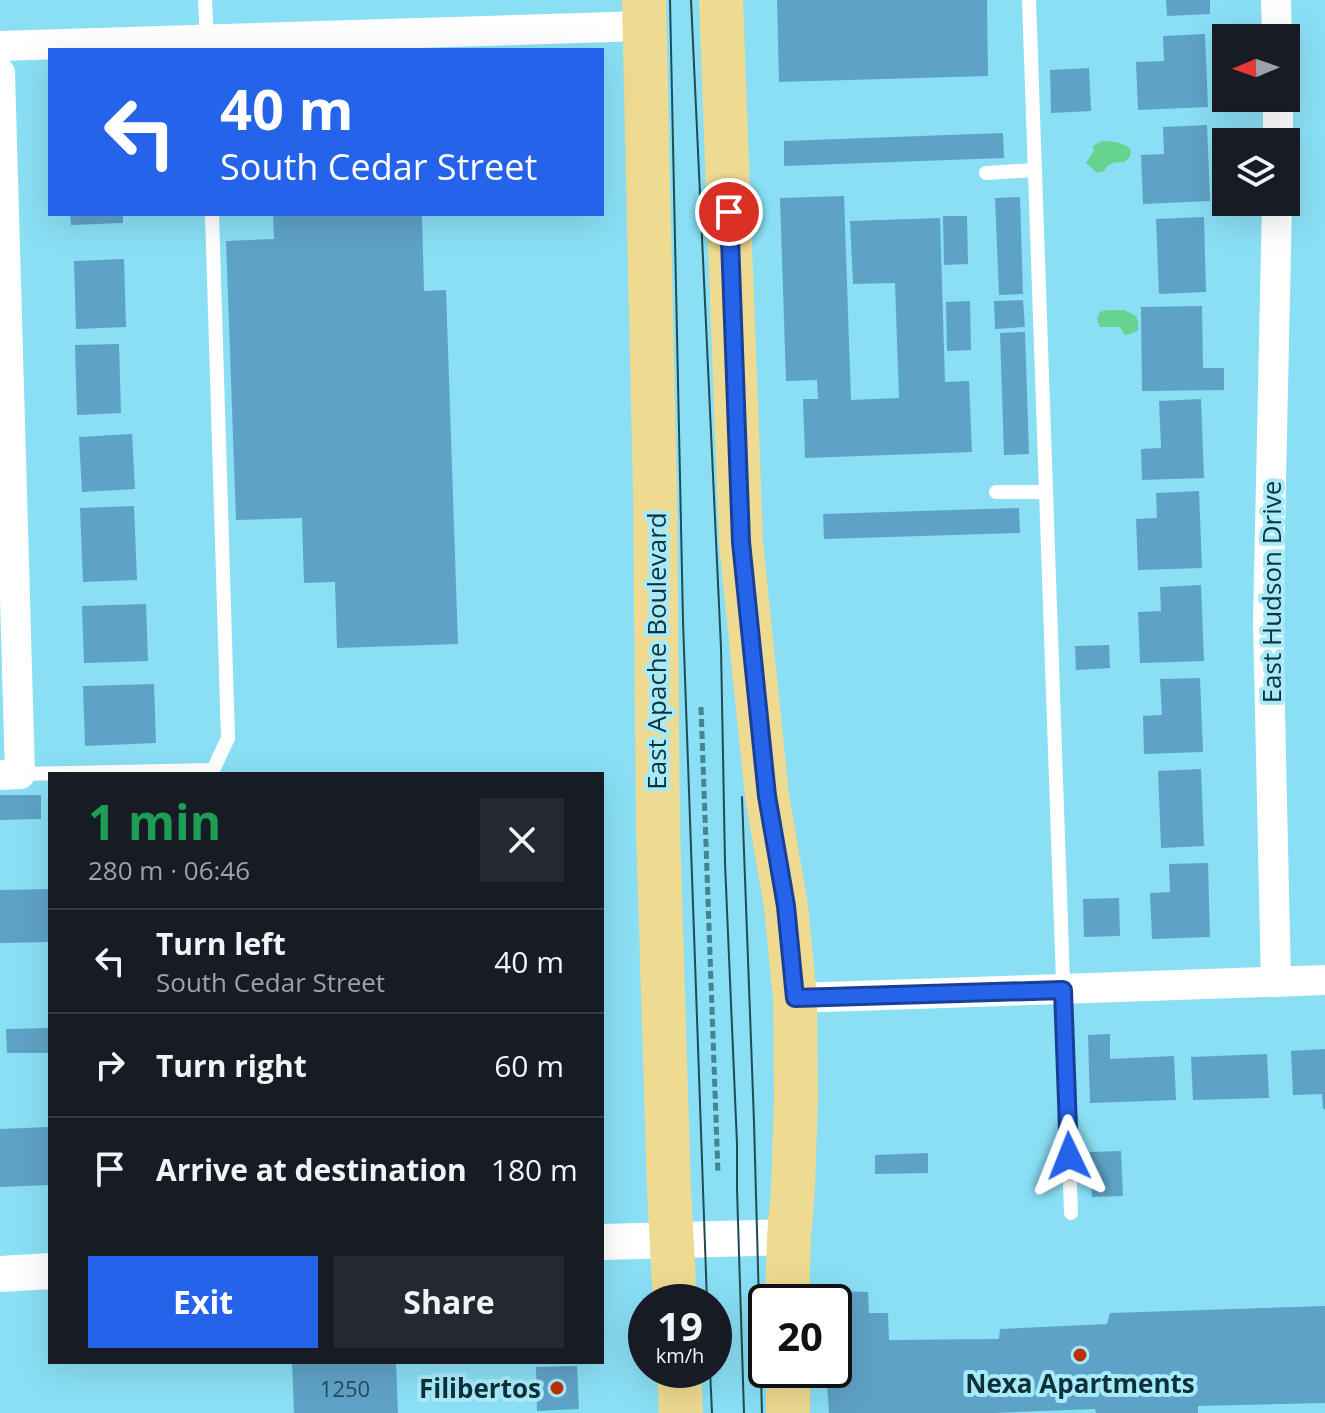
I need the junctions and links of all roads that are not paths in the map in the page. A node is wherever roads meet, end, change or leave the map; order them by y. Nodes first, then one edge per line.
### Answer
1 (205, 0) edge
2 (721, 0) edge
3 (1029, 0) edge
4 (1276, 0) edge
5 (644, 13) edge
6 (1277, 24) edge
7 (207, 45) edge
8 (0, 46) edge
9 (0, 73) edge
10 (1035, 170) junction
11 (986, 173) dead end
12 (212, 216) edge
13 (1277, 216) edge
14 (996, 492) dead end
15 (1045, 492) junction
16 (112, 772) edge
17 (48, 773) edge
18 (10, 774) edge
19 (1325, 980) edge
20 (1276, 982) junction
21 (1063, 990) junction
22 (795, 998) junction
23 (1071, 1213) dead end
24 (789, 1237) junction
25 (672, 1241) junction
26 (604, 1242) edge
27 (48, 1271) edge
28 (0, 1274) edge
29 (674, 1284) edge
30 (788, 1284) edge
31 (680, 1388) edge
32 (788, 1388) edge
33 (681, 1413) edge
34 (788, 1413) edge

1 - 7 lane
2 - 22 main road
3 - 10 lane
4 - 6 street
5 - 7 street
5 - 25 main road, East Apache Boulevard
7 - 8 street
9 - 18 street
10 - 11 lane
10 - 15 lane
12 - 16 lane
13 - 20 street, East Hudson Drive
14 - 15 lane
15 - 21 lane
17 - 18 lane
19 - 20 street
20 - 21 street
21 - 22 street
21 - 23 lane
22 - 24 main road
24 - 25 street
24 - 30 main road
25 - 26 street
25 - 29 main road, East Apache Boulevard
27 - 28 street
31 - 33 main road
32 - 34 main road

